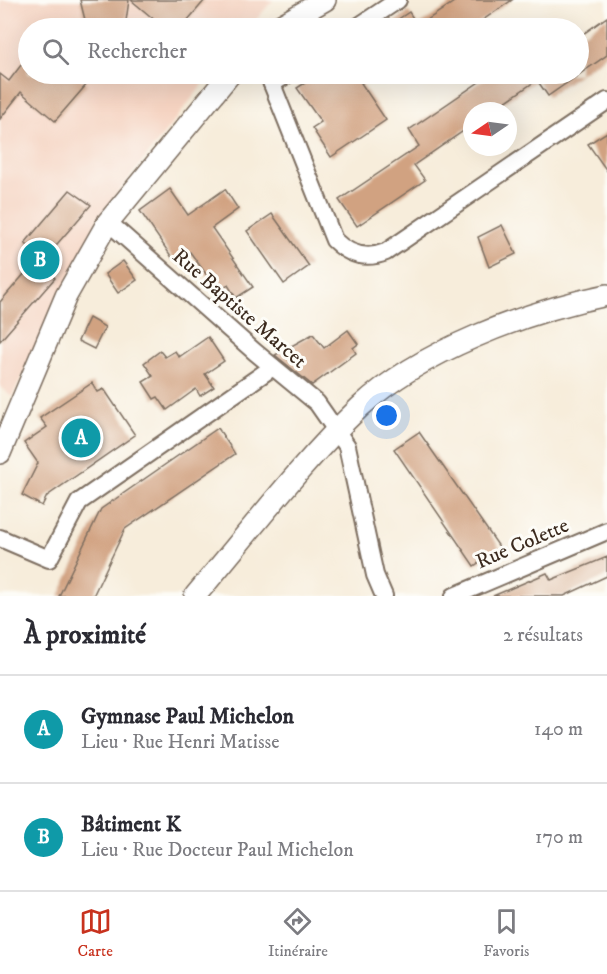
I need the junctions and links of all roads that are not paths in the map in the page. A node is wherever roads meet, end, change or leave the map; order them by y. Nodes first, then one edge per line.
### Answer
1 (325, 0) edge
2 (398, 0) edge
3 (307, 6) edge
4 (290, 18) edge
5 (371, 18) edge
6 (222, 84) edge
7 (272, 84) edge
8 (607, 101) edge
9 (108, 222) junction
10 (607, 295) edge
11 (273, 367) junction
12 (338, 432) junction
13 (0, 453) edge
14 (607, 531) edge
15 (0, 538) edge
16 (195, 596) edge
17 (384, 596) edge
18 (454, 596) edge

1 - 3 street
2 - 5 street
3 - 4 street
6 - 9 street
7 - 8 street
9 - 11 street, Rue Baptiste Marcet
9 - 13 street
10 - 12 street
11 - 12 street, Rue Baptiste Marcet
11 - 15 street
12 - 16 street
12 - 17 street, Rue Baptiste Marcet
14 - 18 street, Rue Colette

